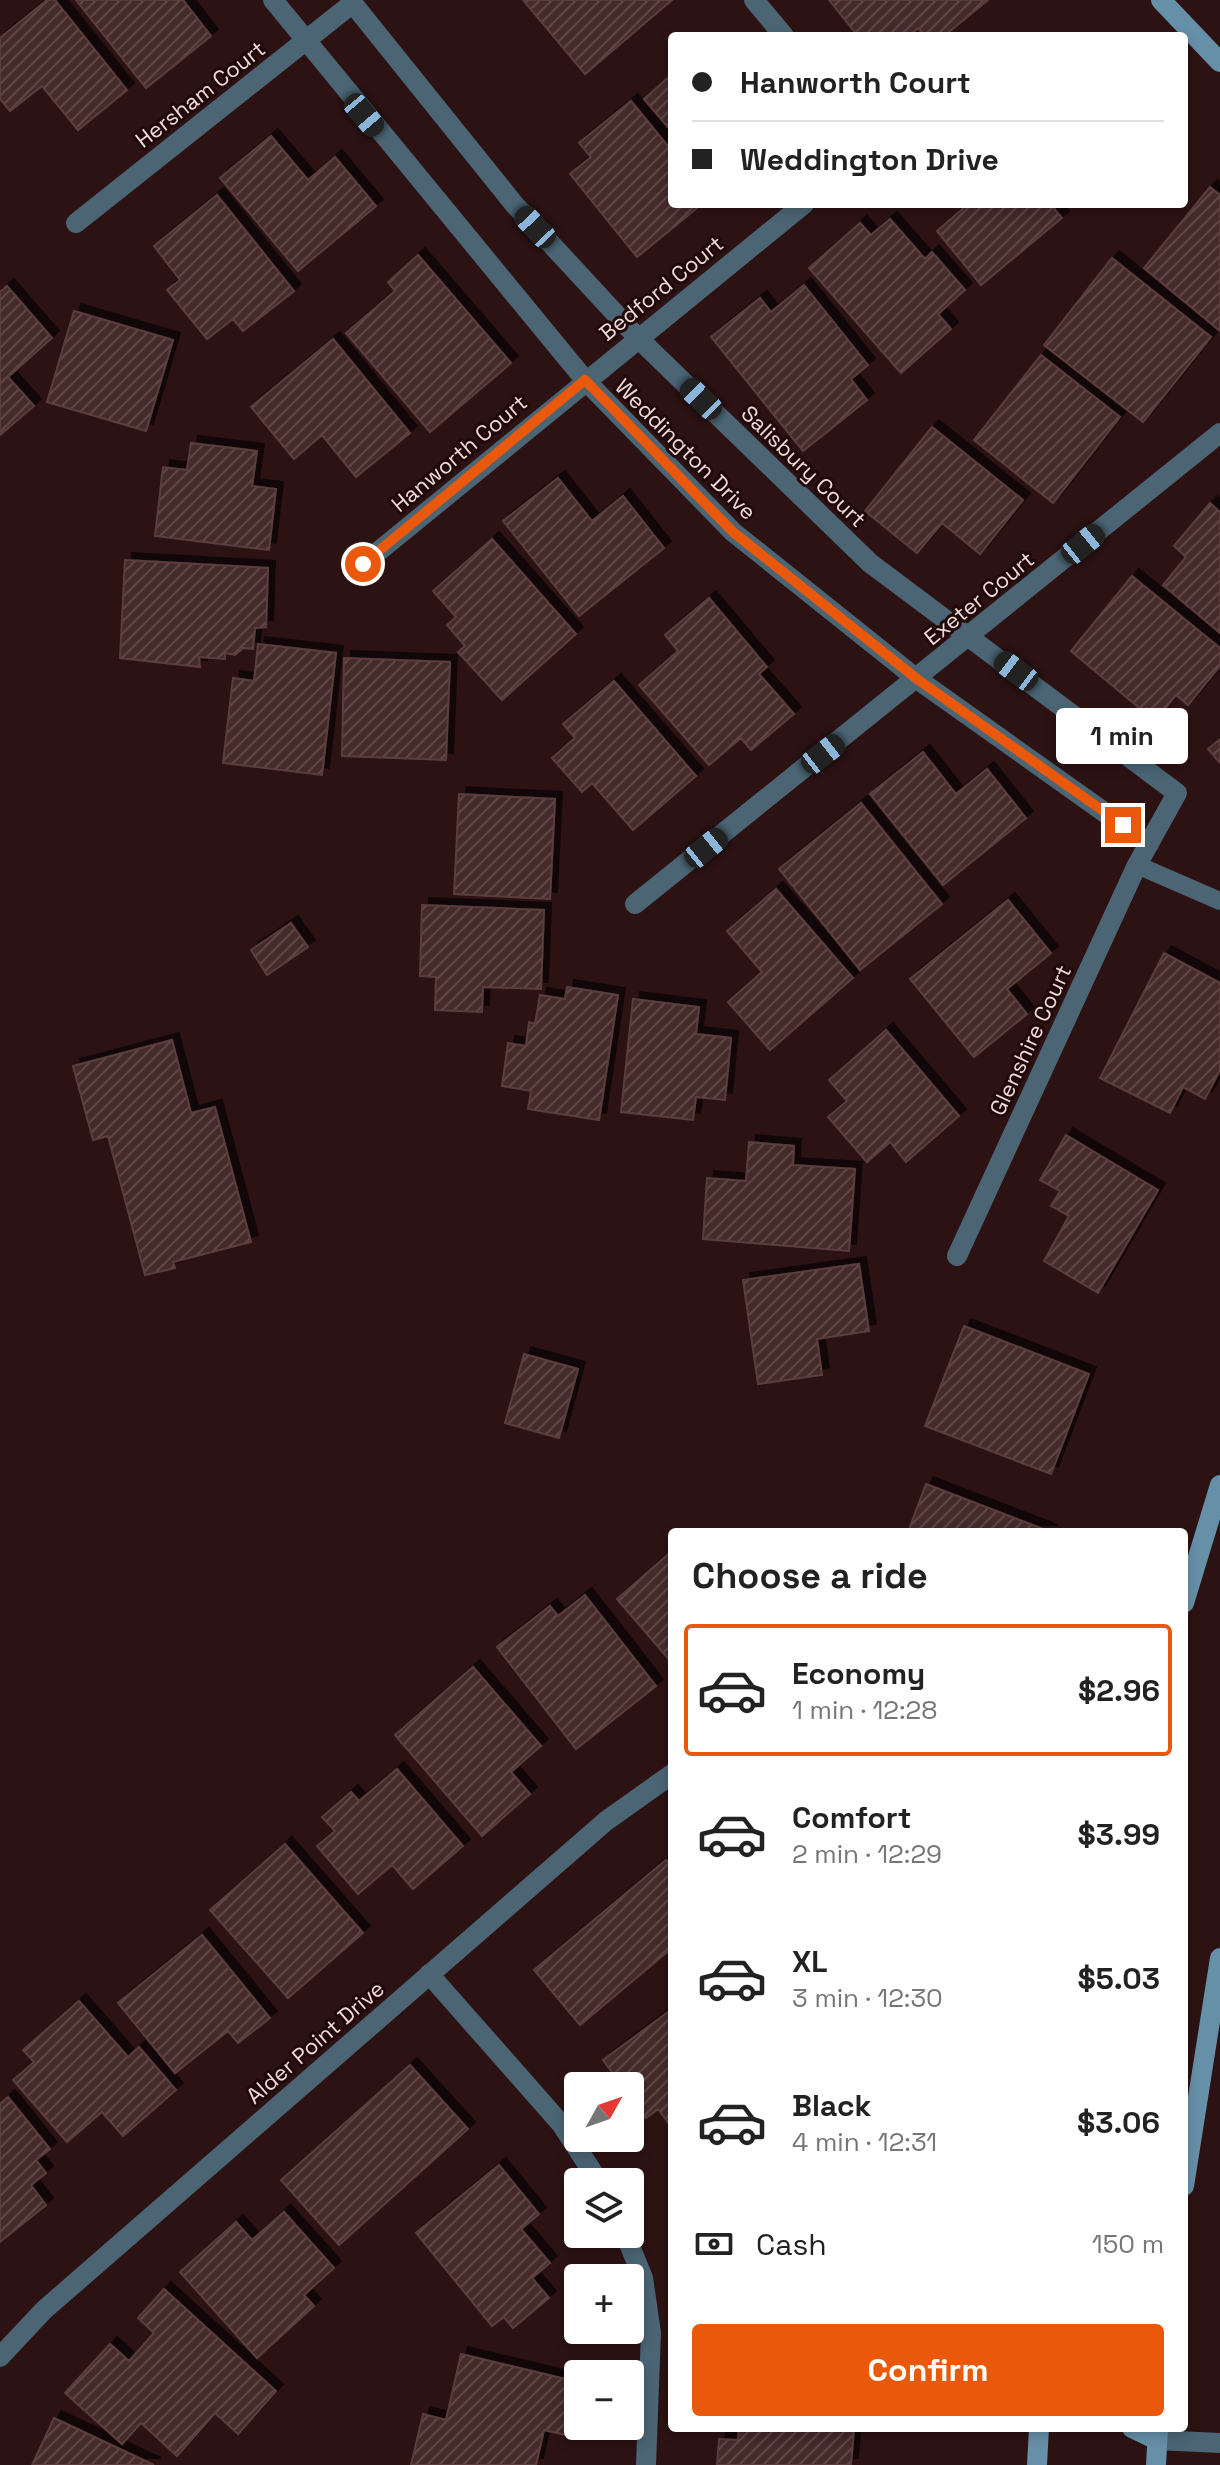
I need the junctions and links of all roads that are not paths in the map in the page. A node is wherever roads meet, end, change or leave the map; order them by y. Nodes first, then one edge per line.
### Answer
1 (273, 0) edge
2 (754, 0) edge
3 (1161, 0) edge
4 (352, 2) edge
5 (781, 32) edge
6 (304, 42) junction
7 (1220, 62) edge
8 (799, 208) edge
9 (76, 223) dead end
10 (638, 338) junction
11 (585, 380) junction
12 (1220, 433) edge
13 (363, 564) dead end
14 (970, 636) junction
15 (917, 679) junction
16 (1149, 844) junction
17 (1137, 865) junction
18 (1220, 901) edge
19 (635, 904) dead end
20 (957, 1256) dead end
21 (1220, 1485) edge
22 (1188, 1590) edge
23 (668, 1777) edge
24 (1220, 1958) edge
25 (429, 1974) junction
26 (1188, 2161) edge
27 (590, 2168) edge
28 (631, 2248) edge
29 (0, 2357) edge
30 (1039, 2432) edge
31 (1158, 2434) edge
32 (1220, 2443) edge
33 (646, 2465) edge
34 (1037, 2465) edge
35 (1156, 2465) edge

1 - 6 street, Weddington Drive
2 - 5 street
3 - 7 main road
4 - 6 street, Hersham Court
4 - 10 street, Salisbury Court
6 - 9 street, Hersham Court
6 - 11 street, Weddington Drive
8 - 10 street, Bedford Court
10 - 11 street, Bedford Court
10 - 14 street, Salisbury Court
11 - 13 street, Hanworth Court
11 - 15 street, Weddington Drive
12 - 14 street, Exeter Court
14 - 15 street, Exeter Court
14 - 16 street, Salisbury Court
15 - 16 street, Weddington Drive
15 - 19 street, Exeter Court
16 - 17 street, Glenshire Court
17 - 18 lane
17 - 20 street, Glenshire Court
21 - 22 main road
23 - 25 street, Alder Point Drive
24 - 26 main road
25 - 27 street
25 - 29 street, Alder Point Drive
28 - 33 street
30 - 34 main road
31 - 32 street
31 - 35 main road

